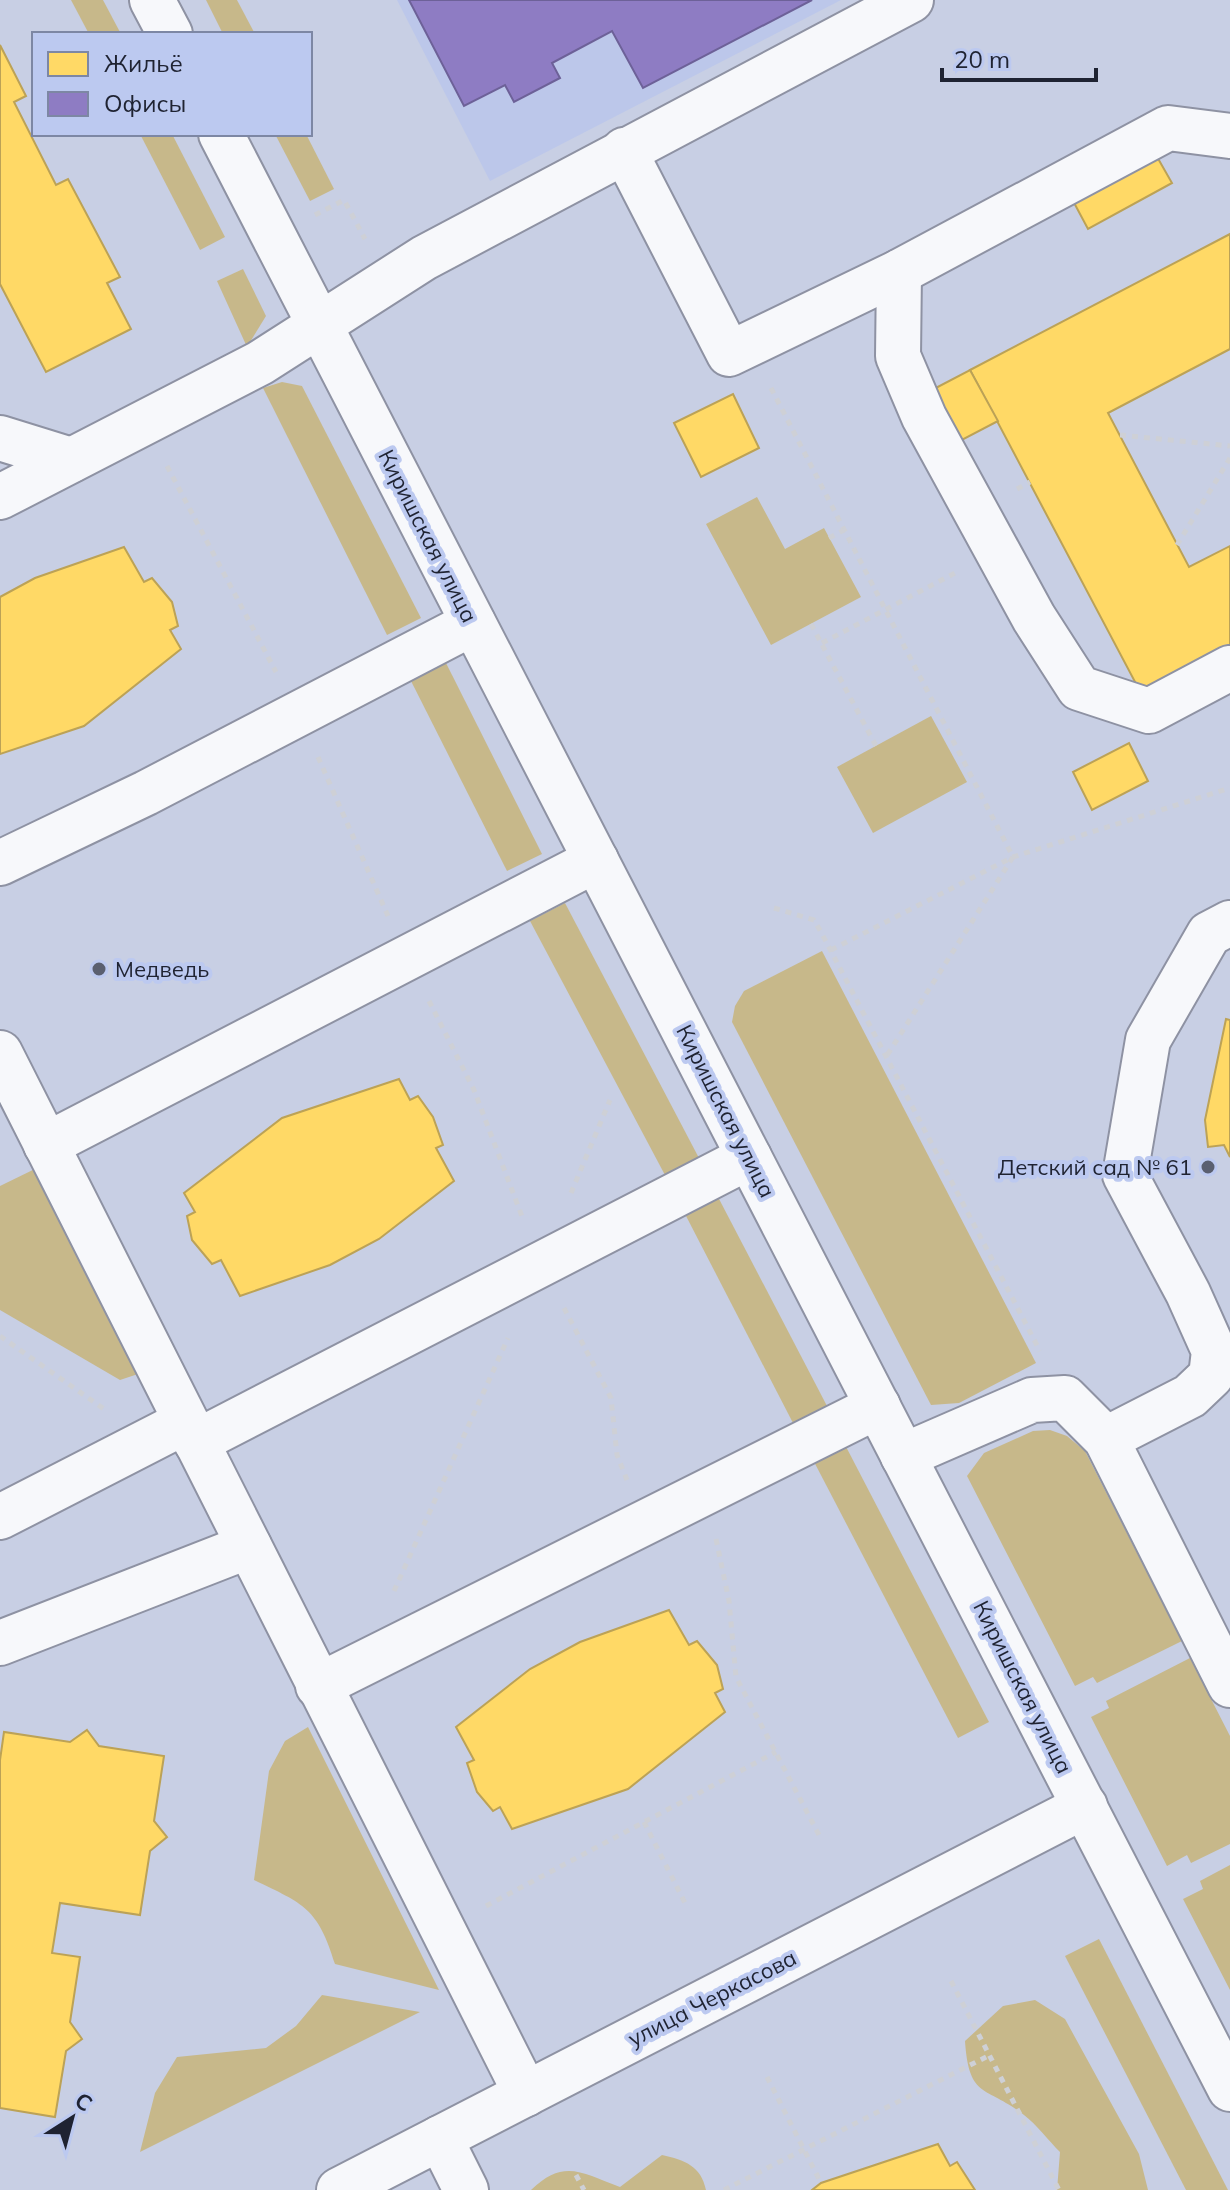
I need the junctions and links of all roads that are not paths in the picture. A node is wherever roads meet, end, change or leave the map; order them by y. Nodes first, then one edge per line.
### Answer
1 (152, 0) edge
2 (911, 0) edge
3 (169, 32) edge
4 (222, 136) edge
5 (1230, 136) edge
6 (624, 150) junction
7 (899, 272) junction
8 (319, 324) junction
9 (0, 438) edge
10 (71, 460) junction
11 (0, 497) edge
12 (473, 623) junction
13 (1230, 668) edge
14 (596, 860) junction
15 (0, 863) edge
16 (1230, 923) edge
17 (0, 1053) edge
18 (46, 1145) junction
19 (749, 1157) junction
20 (878, 1406) junction
21 (176, 1435) junction
22 (1106, 1439) junction
23 (903, 1456) junction
24 (0, 1517) edge
25 (249, 1546) junction
26 (0, 1643) edge
27 (1230, 1685) edge
28 (318, 1686) junction
29 (1085, 1806) junction
30 (1230, 2089) edge
31 (526, 2094) junction
32 (440, 2138) junction
33 (339, 2190) edge
34 (466, 2190) edge

1 - 3 street
2 - 6 street
4 - 8 street, Киришская улица
5 - 7 street
6 - 7 street
6 - 8 street
7 - 13 street
8 - 10 street
8 - 12 street, Киришская улица
9 - 10 street
10 - 11 street
12 - 14 street, Киришская улица
12 - 15 street
14 - 18 street
14 - 19 street, Киришская улица
16 - 22 street
17 - 18 street
18 - 21 street
19 - 20 street, Киришская улица
19 - 21 street
20 - 23 street, Киришская улица
20 - 28 street
21 - 24 street
21 - 25 street
22 - 23 street
22 - 27 street
23 - 29 street, Киришская улица
25 - 26 street
25 - 28 street
28 - 31 street
29 - 30 street, Киришская улица
29 - 31 street, улица Черкасова
31 - 32 street, улица Черкасова
32 - 33 street, улица Черкасова
32 - 34 street

